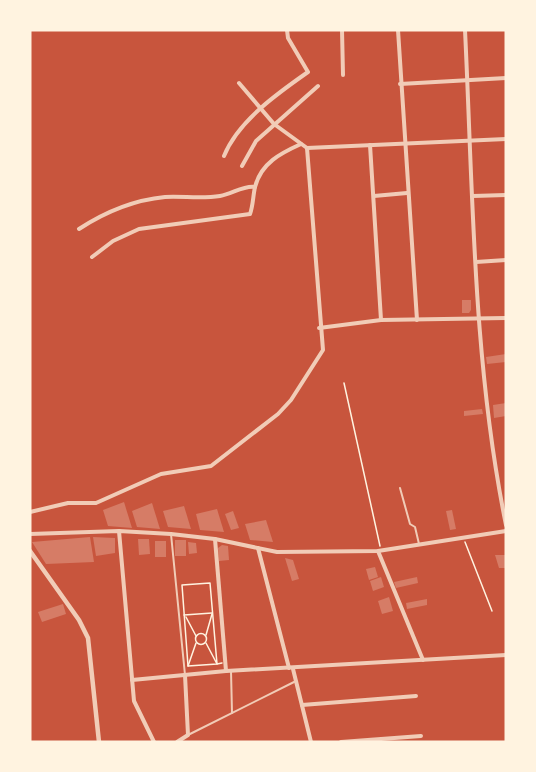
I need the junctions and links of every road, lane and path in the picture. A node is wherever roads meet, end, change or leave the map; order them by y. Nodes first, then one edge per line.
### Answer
1 (286, 30) edge
2 (342, 30) edge
3 (398, 30) edge
4 (465, 30) edge
5 (343, 75) dead end
6 (506, 78) edge
7 (467, 80) junction
8 (239, 83) dead end
9 (400, 84) junction
10 (318, 86) dead end
11 (261, 110) junction
12 (274, 124) junction
13 (506, 139) edge
14 (470, 141) junction
15 (302, 144) junction
16 (370, 144) junction
17 (403, 144) junction
18 (308, 148) junction
19 (224, 156) dead end
20 (242, 166) dead end
21 (255, 187) junction
22 (407, 193) junction
23 (506, 195) edge
24 (374, 196) junction
25 (473, 196) junction
26 (79, 229) dead end
27 (92, 257) dead end
28 (506, 260) edge
29 (476, 262) junction
30 (506, 318) edge
31 (479, 319) junction
32 (381, 320) junction
33 (417, 320) junction
34 (319, 328) junction
35 (344, 383) dead end
36 (400, 488) dead end
37 (30, 512) edge
38 (506, 525) edge
39 (119, 531) junction
40 (506, 531) edge
41 (30, 534) edge
42 (171, 534) junction
43 (463, 537) junction
44 (215, 539) junction
45 (420, 544) junction
46 (258, 547) junction
47 (30, 551) edge
48 (380, 551) junction
49 (492, 610) dead end
50 (212, 613) junction
51 (184, 615) junction
52 (206, 636) junction
53 (196, 637) junction
54 (206, 641) junction
55 (196, 642) junction
56 (506, 655) edge
57 (423, 660) junction
58 (225, 663) junction
59 (217, 664) junction
60 (187, 666) junction
61 (291, 669) junction
62 (229, 671) junction
63 (185, 675) junction
64 (132, 680) junction
65 (296, 681) junction
66 (416, 696) dead end
67 (302, 705) junction
68 (232, 712) junction
69 (188, 735) junction
70 (421, 736) dead end
71 (99, 742) edge
72 (154, 742) edge
73 (177, 742) edge
74 (311, 742) edge
75 (341, 742) edge

1 - 11 street
2 - 5 street
3 - 9 street
4 - 7 street
6 - 7 street
7 - 9 street
7 - 14 street
8 - 11 street
9 - 17 street
10 - 12 street
11 - 12 street
11 - 19 street
12 - 15 street
12 - 20 street
13 - 14 street
14 - 17 street
14 - 25 street
15 - 18 street
15 - 21 street
16 - 17 street
16 - 18 street
16 - 24 street
17 - 22 street
18 - 34 street
21 - 26 street
21 - 27 street
22 - 24 street
22 - 33 street
23 - 25 street
24 - 32 street
25 - 29 street
28 - 29 street
29 - 31 street
30 - 31 street
31 - 33 street
31 - 38 street
32 - 33 street
32 - 34 street
34 - 37 street
35 - 48 path
36 - 45 lane
39 - 41 street
39 - 42 street
39 - 64 street
40 - 43 street
42 - 44 street
42 - 60 lane
43 - 45 street
43 - 49 path
44 - 46 street
44 - 58 street
45 - 48 street
46 - 48 street
46 - 61 street
47 - 71 street
48 - 57 street
50 - 51 path
50 - 51 path
50 - 52 path
50 - 59 path
51 - 53 path
51 - 60 path
52 - 53 path
52 - 54 path
53 - 55 path
54 - 55 path
54 - 59 path
55 - 60 path
56 - 57 street
57 - 61 street
58 - 59 path
58 - 62 street
59 - 60 path
60 - 63 lane
61 - 62 street
61 - 65 street
62 - 63 street
62 - 68 lane
63 - 64 street
63 - 69 street
64 - 72 street
65 - 67 street
65 - 68 lane
66 - 67 street
67 - 74 street
68 - 69 lane
69 - 73 street
70 - 75 street

